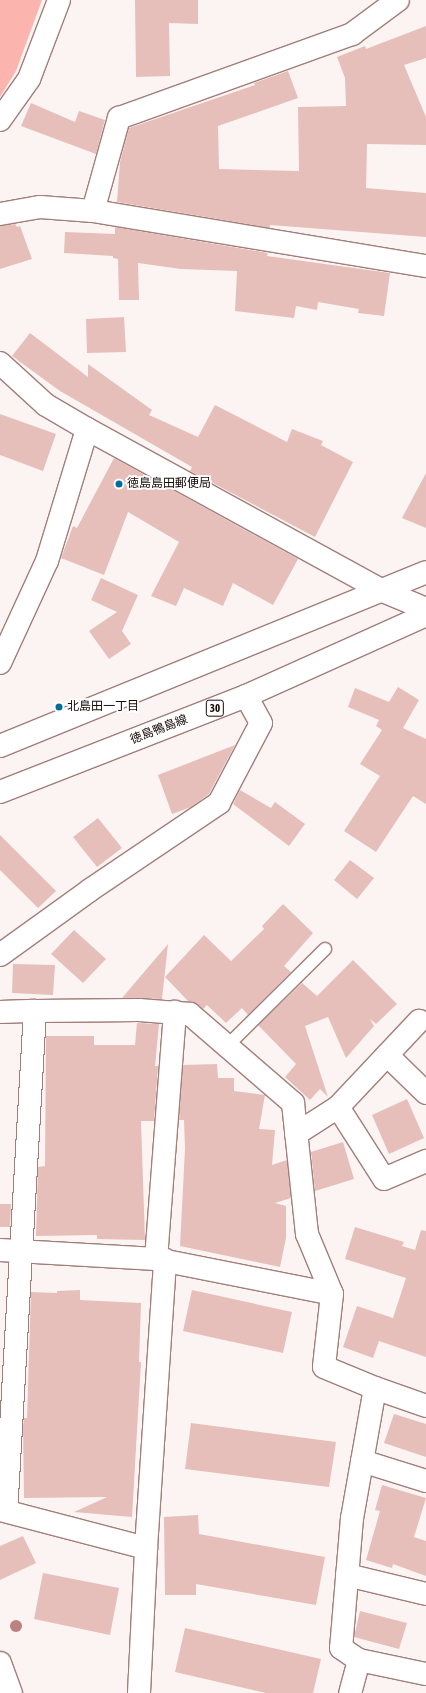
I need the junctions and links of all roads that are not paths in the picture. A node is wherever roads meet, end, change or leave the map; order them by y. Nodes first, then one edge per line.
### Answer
1 (59, 0) edge
2 (398, 0) edge
3 (0, 120) edge
4 (93, 211) junction
5 (0, 214) edge
6 (426, 266) edge
7 (0, 364) edge
8 (87, 429) junction
9 (426, 572) edge
10 (383, 591) junction
11 (426, 609) edge
12 (426, 615) edge
13 (0, 663) edge
14 (246, 696) junction
15 (0, 746) edge
16 (0, 792) edge
17 (325, 949) dead end
18 (0, 955) edge
19 (34, 1011) junction
20 (0, 1012) edge
21 (175, 1012) junction
22 (419, 1021) dead end
23 (227, 1046) junction
24 (387, 1055) junction
25 (426, 1093) edge
26 (338, 1107) junction
27 (296, 1134) junction
28 (426, 1161) edge
29 (10, 1252) edge
30 (160, 1260) junction
31 (332, 1294) junction
32 (375, 1388) junction
33 (426, 1406) edge
34 (362, 1461) junction
35 (426, 1481) edge
36 (3, 1510) edge
37 (146, 1548) junction
38 (347, 1576) junction
39 (426, 1594) edge
40 (359, 1660) junction
41 (0, 1663) edge
42 (426, 1674) edge
43 (11, 1693) edge
44 (139, 1693) edge
45 (350, 1693) edge

1 - 3 street
2 - 4 street
4 - 5 street
4 - 6 street
7 - 8 street
8 - 10 street
8 - 13 street
9 - 10 street
10 - 11 street
10 - 15 street
12 - 14 street, 徳島鴨島線 / 30
14 - 16 street, 徳島鴨島線 / 30
14 - 18 street
17 - 23 lane
19 - 20 street
19 - 21 street
19 - 29 street
21 - 23 street
21 - 30 street
22 - 24 street
23 - 27 street
24 - 25 street
24 - 26 street
26 - 27 street
26 - 28 street
27 - 31 street
29 - 30 street
29 - 36 street
30 - 31 street
30 - 37 street
31 - 32 street
32 - 33 street
32 - 34 street
34 - 35 street
34 - 38 street
36 - 37 street
37 - 44 street
38 - 39 street
38 - 40 street
40 - 42 street
40 - 45 street
41 - 43 street

